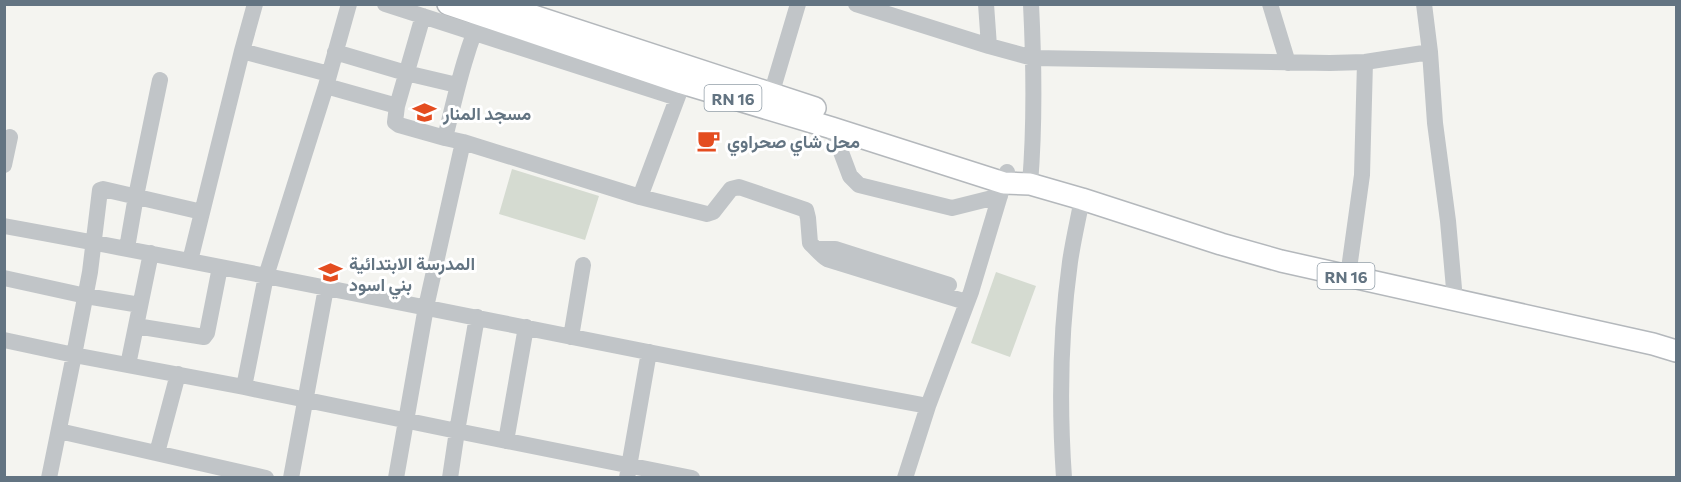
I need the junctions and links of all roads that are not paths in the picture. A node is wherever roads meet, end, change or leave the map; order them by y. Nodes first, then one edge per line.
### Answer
1 (349, 4) edge
2 (385, 4) edge
3 (448, 4) edge
4 (798, 4) edge
5 (856, 4) edge
6 (986, 4) edge
7 (1030, 4) edge
8 (1270, 4) edge
9 (1424, 4) edge
10 (252, 5) edge
11 (878, 8) edge
12 (485, 14) edge
13 (423, 16) junction
14 (989, 46) junction
15 (242, 51) junction
16 (335, 52) junction
17 (1430, 52) junction
18 (1034, 58) junction
19 (1365, 62) junction
20 (1288, 63) junction
21 (406, 73) junction
22 (160, 80) dead end
23 (327, 80) junction
24 (683, 83) junction
25 (458, 85) junction
26 (769, 101) junction
27 (397, 106) junction
28 (832, 128) junction
29 (10, 137) dead end
30 (445, 138) junction
31 (463, 142) junction
32 (4, 165) edge
33 (1012, 183) junction
34 (136, 196) junction
35 (640, 197) junction
36 (1082, 199) junction
37 (202, 212) junction
38 (4, 226) edge
39 (93, 242) junction
40 (128, 248) junction
41 (151, 253) junction
42 (190, 261) junction
43 (583, 265) dead end
44 (220, 267) junction
45 (266, 276) junction
46 (1348, 276) junction
47 (4, 278) edge
48 (326, 288) junction
49 (86, 296) junction
50 (968, 297) junction
51 (1455, 300) junction
52 (140, 305) junction
53 (426, 307) junction
54 (477, 317) junction
55 (136, 326) junction
56 (526, 327) junction
57 (571, 337) junction
58 (4, 340) edge
59 (1677, 351) edge
60 (650, 352) junction
61 (74, 355) junction
62 (128, 365) junction
63 (178, 374) junction
64 (244, 387) junction
65 (306, 399) junction
66 (927, 406) junction
67 (406, 421) junction
68 (59, 431) junction
69 (457, 431) junction
70 (506, 441) junction
71 (157, 453) junction
72 (205, 471) edge
73 (628, 471) edge
74 (49, 477) edge
75 (266, 477) edge
76 (291, 477) edge
77 (396, 477) edge
78 (450, 477) edge
79 (692, 477) edge
80 (905, 477) edge
81 (1064, 477) edge

1 - 16 street
2 - 13 street
3 - 12 main road, RN 16
4 - 26 street
5 - 11 street
6 - 14 street
7 - 18 street
8 - 20 street
9 - 17 street
10 - 15 street
11 - 14 street
12 - 13 street
12 - 24 street
12 - 24 main road, RN 16
12 - 25 street
13 - 21 street
14 - 18 street
15 - 23 street
15 - 37 street
16 - 21 street
16 - 23 street
17 - 19 street
17 - 51 street
18 - 20 street
18 - 33 street
19 - 20 street
19 - 46 street
21 - 25 street
21 - 27 street
22 - 34 street
23 - 27 street
23 - 45 street
24 - 26 main road, RN 16
24 - 35 street
25 - 30 street
26 - 28 main road, RN 16
26 - 33 main road, RN 16
27 - 30 street
28 - 33 main road, RN 16
28 - 33 street
29 - 32 street
30 - 31 street
31 - 35 street
31 - 53 street
33 - 36 main road, RN 16
33 - 50 street
34 - 37 street
34 - 39 street
34 - 40 street
35 - 50 street
36 - 46 main road, RN 16
36 - 81 street
37 - 42 street
38 - 39 street
39 - 40 street
39 - 49 street
40 - 41 street
41 - 42 street
41 - 52 street
42 - 44 street
43 - 57 street
44 - 45 street
44 - 55 street
45 - 48 street
45 - 64 street
46 - 51 main road, RN 16
47 - 49 street
48 - 53 street
48 - 65 street
49 - 52 street
49 - 61 street
50 - 66 street
51 - 59 main road, RN 16
52 - 55 street
53 - 54 street
53 - 67 street
54 - 56 street
54 - 69 street
55 - 62 street
56 - 57 street
56 - 70 street
57 - 60 street
58 - 61 street
60 - 66 street
60 - 73 street
61 - 62 street
61 - 68 street
62 - 63 street
63 - 64 street
63 - 71 street
64 - 65 street
65 - 67 street
65 - 76 street
66 - 80 street
67 - 69 street
67 - 77 street
68 - 71 street
68 - 74 street
69 - 70 street
69 - 78 street
70 - 73 street
71 - 72 street
72 - 75 street
73 - 79 street

